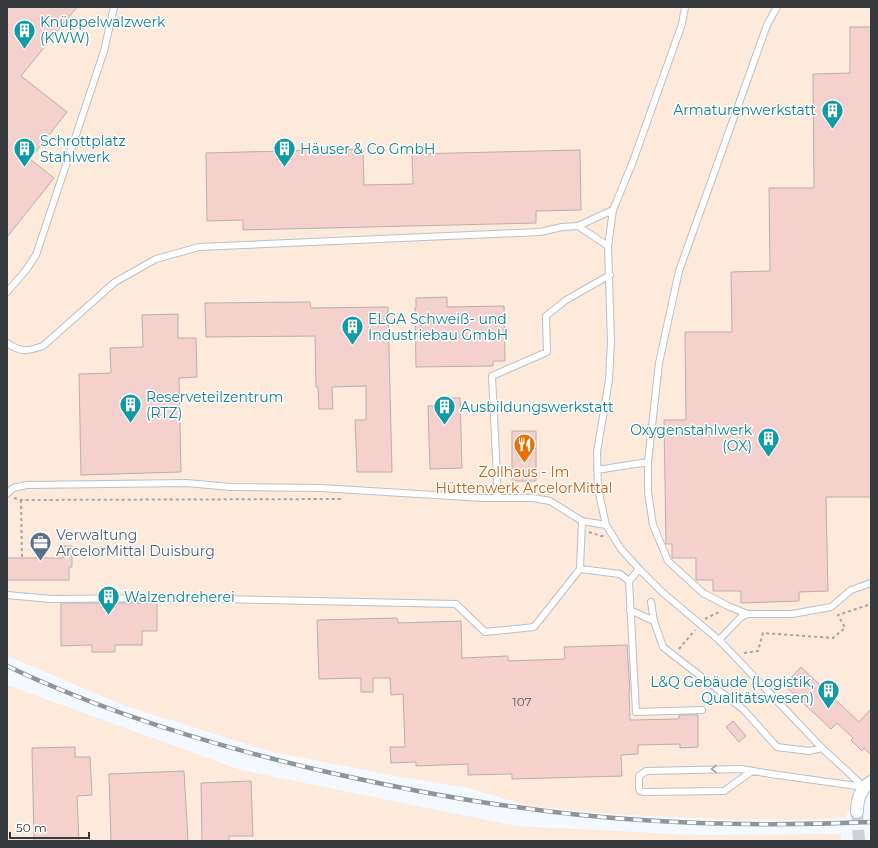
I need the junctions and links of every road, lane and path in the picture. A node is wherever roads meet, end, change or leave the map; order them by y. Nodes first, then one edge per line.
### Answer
1 (114, 7) edge
2 (685, 7) edge
3 (777, 7) edge
4 (613, 210) junction
5 (578, 226) junction
6 (608, 246) junction
7 (610, 275) junction
8 (7, 292) edge
9 (7, 343) edge
10 (648, 462) junction
11 (597, 470) junction
12 (7, 494) edge
13 (14, 498) dead end
14 (346, 498) dead end
15 (498, 498) junction
16 (20, 500) junction
17 (582, 521) junction
18 (606, 525) junction
19 (581, 529) junction
20 (612, 535) junction
21 (22, 558) dead end
22 (580, 569) junction
23 (639, 569) junction
24 (629, 581) junction
25 (871, 583) edge
26 (7, 595) edge
27 (651, 602) dead end
28 (871, 604) edge
29 (630, 610) junction
30 (748, 614) junction
31 (654, 621) junction
32 (719, 640) junction
33 (734, 655) junction
34 (702, 710) dead end
35 (822, 748) junction
36 (752, 771) junction
37 (868, 784) edge
38 (857, 812) tunnel mouth

1 - 8 lane
2 - 4 lane
3 - 10 lane
4 - 5 lane
4 - 6 lane
5 - 6 lane
5 - 9 lane
6 - 7 lane
7 - 11 lane
7 - 15 lane
10 - 11 lane
10 - 30 lane
11 - 18 lane
12 - 15 lane
13 - 16 path
14 - 16 path
15 - 17 lane
16 - 21 path
17 - 18 lane
17 - 19 lane
18 - 20 lane
19 - 20 path
19 - 22 lane
20 - 23 lane
22 - 24 lane
22 - 26 lane
23 - 24 lane
23 - 32 lane
24 - 29 lane
25 - 30 lane
27 - 31 lane
28 - 33 path
29 - 31 lane
29 - 34 lane
30 - 32 lane
31 - 35 lane
32 - 33 lane
33 - 35 lane
35 - 37 lane
36 -> 36 lane
36 - 37 lane
37 - 38 street

